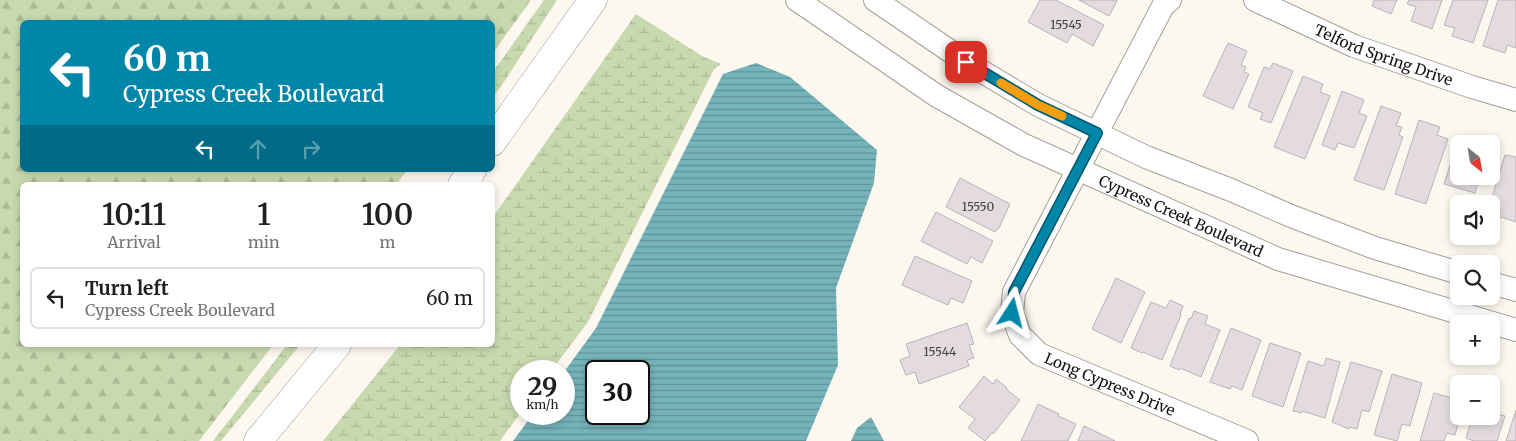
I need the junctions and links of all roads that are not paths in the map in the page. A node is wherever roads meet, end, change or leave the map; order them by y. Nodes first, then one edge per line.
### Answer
1 (593, 0) edge
2 (797, 0) edge
3 (875, 0) edge
4 (1170, 0) edge
5 (1255, 0) edge
6 (1516, 100) edge
7 (1097, 133) junction
8 (495, 138) edge
9 (1078, 170) junction
10 (1450, 270) edge
11 (1500, 286) edge
12 (1516, 290) edge
13 (1516, 330) edge
14 (334, 347) edge
15 (258, 441) edge
16 (1247, 441) edge

1 - 8 street
2 - 9 street, Cypress Creek Boulevard
3 - 7 street
4 - 7 street
5 - 6 street, Telford Spring Drive
7 - 9 street, Long Cypress Drive
7 - 10 street
9 - 13 street, Cypress Creek Boulevard
9 - 16 street, Long Cypress Drive
11 - 12 street
14 - 15 street

